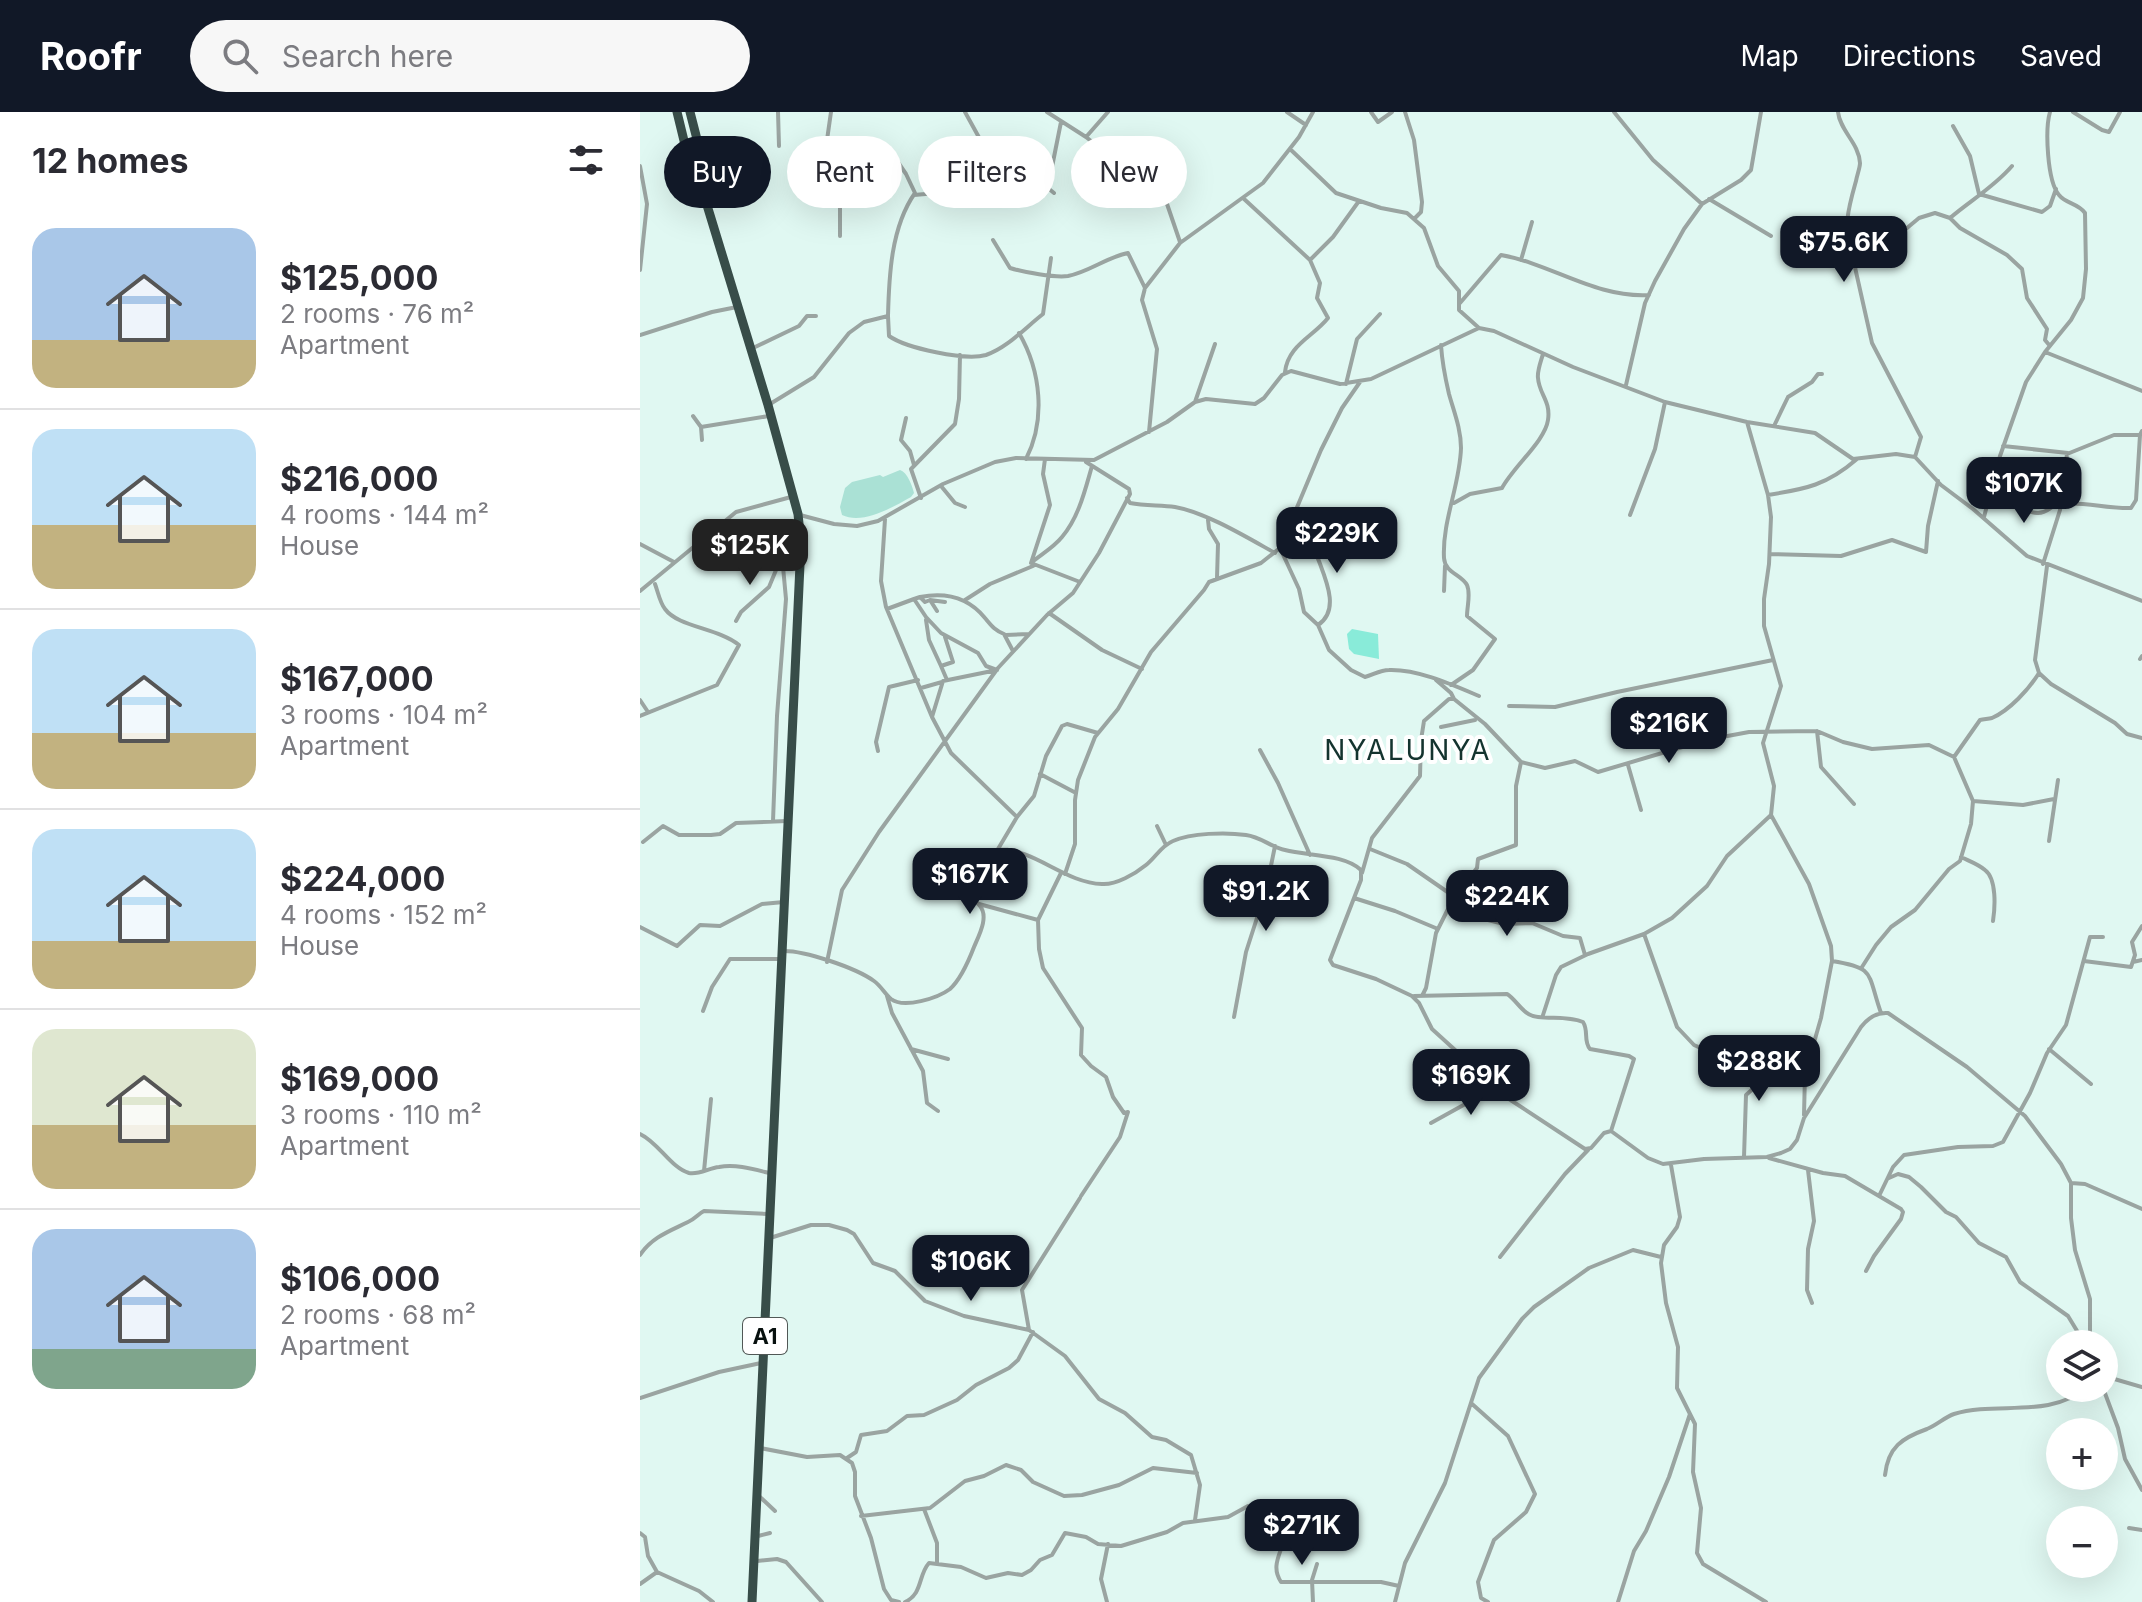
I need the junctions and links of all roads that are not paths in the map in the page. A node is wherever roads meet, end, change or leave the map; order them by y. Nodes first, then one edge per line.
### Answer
1 (677, 112) edge
2 (690, 112) edge
3 (778, 112) edge
4 (831, 112) edge
5 (965, 112) edge
6 (1047, 112) edge
7 (1108, 112) edge
8 (1287, 112) edge
9 (1313, 112) edge
10 (1371, 112) edge
11 (1392, 112) edge
12 (1405, 112) edge
13 (1614, 112) edge
14 (1761, 112) edge
15 (1838, 112) edge
16 (2050, 112) edge
17 (2073, 112) edge
18 (2120, 112) edge
19 (1061, 122) junction
20 (1306, 125) junction
21 (1953, 126) dead end
22 (682, 136) edge
23 (697, 136) edge
24 (978, 136) edge
25 (1084, 136) edge
26 (1087, 136) edge
27 (779, 146) dead end
28 (1290, 149) junction
29 (1055, 152) edge
30 (640, 166) edge
31 (2012, 166) dead end
32 (902, 168) edge
33 (2056, 189) junction
34 (1979, 194) junction
35 (914, 195) junction
36 (918, 195) edge
37 (1243, 198) junction
38 (1709, 199) junction
39 (1359, 201) junction
40 (1702, 204) junction
41 (708, 208) edge
42 (1168, 208) edge
43 (1950, 218) junction
44 (1414, 219) junction
45 (1532, 222) dead end
46 (840, 236) dead end
47 (1771, 236) dead end
48 (993, 240) dead end
49 (1180, 243) junction
50 (1051, 258) dead end
51 (1310, 260) junction
52 (1521, 260) junction
53 (640, 270) edge
54 (1855, 273) junction
55 (1049, 275) junction
56 (1145, 288) junction
57 (1649, 295) junction
58 (1460, 304) junction
59 (738, 307) junction
60 (1380, 314) dead end
61 (816, 316) dead end
62 (888, 316) junction
63 (1479, 328) junction
64 (1019, 333) junction
65 (640, 335) edge
66 (1215, 344) dead end
67 (1441, 345) junction
68 (2050, 346) junction
69 (751, 348) junction
70 (2045, 352) junction
71 (1543, 354) junction
72 (960, 355) junction
73 (1285, 372) junction
74 (1822, 374) dead end
75 (1360, 382) junction
76 (1346, 384) junction
77 (1626, 385) junction
78 (2142, 391) edge
79 (1195, 402) junction
80 (1665, 402) junction
81 (769, 410) junction
82 (693, 416) dead end
83 (906, 418) dead end
84 (1747, 422) junction
85 (1774, 426) junction
86 (701, 427) junction
87 (1149, 432) junction
88 (2141, 433) edge
89 (702, 440) dead end
90 (2003, 446) junction
91 (2068, 453) junction
92 (1915, 457) junction
93 (1026, 459) junction
94 (1045, 459) junction
95 (1857, 459) junction
96 (1085, 461) junction
97 (914, 465) junction
98 (1092, 466) junction
99 (1938, 481) junction
100 (941, 486) junction
101 (1991, 493) junction
102 (1768, 495) junction
103 (794, 496) junction
104 (921, 498) junction
105 (1127, 498) junction
106 (1452, 504) junction
107 (2061, 504) junction
108 (965, 507) dead end
109 (1630, 515) dead end
110 (799, 517) junction
111 (1984, 517) junction
112 (885, 518) junction
113 (1208, 520) junction
114 (1293, 520) junction
115 (640, 544) edge
116 (1280, 548) junction
117 (1275, 553) junction
118 (1770, 554) junction
119 (782, 556) junction
120 (674, 562) junction
121 (1032, 564) junction
122 (1446, 564) junction
123 (2045, 565) junction
124 (1217, 578) junction
125 (1080, 582) junction
126 (655, 584) dead end
127 (640, 591) edge
128 (1444, 591) dead end
129 (917, 598) junction
130 (930, 600) junction
131 (965, 600) junction
132 (2142, 601) edge
133 (945, 602) dead end
134 (887, 609) junction
135 (937, 611) dead end
136 (1049, 613) junction
137 (926, 617) junction
138 (736, 621) dead end
139 (1318, 625) junction
140 (941, 633) junction
141 (1030, 633) junction
142 (1004, 634) junction
143 (1013, 652) junction
144 (1773, 660) junction
145 (941, 666) junction
146 (1142, 669) junction
147 (997, 670) junction
148 (2039, 673) junction
149 (918, 680) junction
150 (1436, 680) junction
151 (945, 681) junction
152 (1451, 685) junction
153 (921, 688) junction
154 (1479, 696) dead end
155 (1454, 699) junction
156 (640, 700) edge
157 (1509, 706) dead end
158 (648, 712) junction
159 (640, 716) edge
160 (932, 717) junction
161 (1477, 720) junction
162 (1441, 727) dead end
163 (1767, 731) junction
164 (1817, 731) junction
165 (1098, 733) junction
166 (2142, 738) edge
167 (945, 743) junction
168 (1260, 750) dead end
169 (878, 751) dead end
170 (1954, 757) junction
171 (1521, 762) junction
172 (1628, 765) junction
173 (1040, 774) junction
174 (2058, 780) dead end
175 (1076, 793) junction
176 (2054, 799) junction
177 (1973, 801) junction
178 (1854, 804) dead end
179 (1641, 810) dead end
180 (1771, 815) junction
181 (1017, 817) junction
182 (773, 821) junction
183 (789, 821) junction
184 (1157, 826) dead end
185 (2049, 841) dead end
186 (643, 842) dead end
187 (1166, 845) junction
188 (1275, 846) junction
189 (998, 849) junction
190 (1370, 849) junction
191 (1310, 855) junction
192 (1961, 857) junction
193 (1063, 873) junction
194 (1362, 873) junction
195 (1455, 896) junction
196 (1354, 898) junction
197 (784, 902) junction
198 (978, 904) junction
199 (1038, 920) junction
200 (1993, 921) dead end
201 (2142, 926) edge
202 (640, 927) edge
203 (1438, 929) junction
204 (1644, 934) junction
205 (2103, 937) dead end
206 (781, 955) junction
207 (1585, 955) junction
208 (2142, 960) edge
209 (1832, 961) junction
210 (2084, 961) junction
211 (827, 962) junction
212 (2133, 962) junction
213 (1862, 967) junction
214 (885, 990) junction
215 (1412, 996) junction
216 (1422, 996) junction
217 (703, 1011) dead end
218 (1881, 1013) junction
219 (1543, 1016) junction
220 (1234, 1017) dead end
221 (911, 1049) junction
222 (2049, 1049) junction
223 (948, 1059) dead end
224 (1805, 1074) junction
225 (2091, 1084) dead end
226 (1756, 1086) junction
227 (1496, 1087) junction
228 (711, 1099) dead end
229 (938, 1111) dead end
230 (2019, 1111) junction
231 (1804, 1118) junction
232 (1431, 1123) dead end
233 (1611, 1131) junction
234 (640, 1134) edge
235 (1588, 1150) junction
236 (1744, 1157) junction
237 (1767, 1157) junction
238 (1671, 1165) junction
239 (1808, 1170) junction
240 (704, 1171) junction
241 (772, 1173) junction
242 (1886, 1180) junction
243 (2071, 1183) junction
244 (1879, 1196) junction
245 (2142, 1209) edge
246 (770, 1215) junction
247 (769, 1239) junction
248 (640, 1255) edge
249 (1500, 1257) dead end
250 (1661, 1257) junction
251 (1866, 1271) dead end
252 (1812, 1303) dead end
253 (2078, 1330) edge
254 (2089, 1330) edge
255 (1031, 1331) junction
256 (763, 1362) junction
257 (2118, 1380) edge
258 (2142, 1387) edge
259 (640, 1398) edge
260 (2062, 1402) edge
261 (2108, 1402) edge
262 (1471, 1403) junction
263 (1690, 1413) junction
264 (760, 1448) junction
265 (847, 1458) junction
266 (1197, 1473) junction
267 (1885, 1475) dead end
268 (2142, 1490) edge
269 (757, 1495) junction
270 (924, 1509) junction
271 (775, 1511) dead end
272 (861, 1516) junction
273 (1195, 1520) junction
274 (2129, 1528) dead end
275 (2142, 1530) edge
276 (640, 1533) edge
277 (770, 1533) dead end
278 (755, 1537) junction
279 (1108, 1544) junction
280 (754, 1562) junction
281 (937, 1563) junction
282 (1317, 1564) dead end
283 (657, 1572) junction
284 (1312, 1580) junction
285 (640, 1584) edge
286 (1399, 1586) junction
287 (713, 1602) edge
288 (752, 1602) edge
289 (822, 1602) edge
290 (902, 1602) edge
291 (1107, 1602) edge
292 (1313, 1602) edge
293 (1395, 1602) edge
294 (1488, 1602) edge
295 (1618, 1602) edge
296 (1766, 1602) edge

1 - 22 highway, A1
2 - 23 highway, A1
3 - 27 street
4 - 46 street
5 - 24 street
6 - 19 street
7 - 26 street
8 - 20 street
9 - 20 street
10 - 11 street
12 - 44 street
13 - 40 street
14 - 38 street
15 - 54 street
16 - 33 street
17 - 18 street
19 - 25 street
19 - 29 street
20 - 28 street
21 - 34 street
28 - 37 street
28 - 39 street
30 - 53 street
31 - 34 street
32 - 35 street
33 - 34 street
33 - 68 street
34 - 43 street
35 - 36 street
35 - 62 street
37 - 49 street
37 - 51 street
38 - 40 street
38 - 47 street
39 - 44 street
39 - 51 street
40 - 57 street
41 - 59 highway, A1
42 - 49 street
43 - 54 street
43 - 68 street
44 - 58 street
45 - 52 street
48 - 55 street
49 - 56 street
50 - 55 street
51 - 73 street
52 - 57 street
52 - 58 street
54 - 92 street
55 - 56 street
55 - 64 street
56 - 87 street
57 - 77 street
58 - 63 street
59 - 65 street
59 - 69 highway, A1
60 - 76 street
61 - 69 street
62 - 72 street
62 - 81 street
63 - 67 street
63 - 71 street
64 - 72 street
64 - 93 street
66 - 79 street
67 - 75 street
67 - 106 street
68 - 70 street
69 - 81 highway, A1
70 - 78 street
70 - 90 street
71 - 77 street
71 - 106 street
72 - 97 street
73 - 76 street
73 - 79 street
74 - 85 street
75 - 76 street
75 - 114 street
77 - 80 street
79 - 87 street
80 - 84 street
80 - 109 street
81 - 86 street
81 - 103 highway, A1
82 - 86 street
83 - 97 street
84 - 85 street
84 - 102 street
85 - 95 street
86 - 89 street
87 - 96 street
88 - 91 street
88 - 107 street
90 - 91 street
90 - 101 street
91 - 107 street
92 - 95 street
92 - 99 street
93 - 94 street
93 - 100 street
94 - 96 street
94 - 121 street
95 - 102 street
96 - 98 street
97 - 104 street
98 - 105 street
98 - 121 street
99 - 111 street
99 - 118 street
100 - 104 street
100 - 108 street
101 - 107 street
101 - 111 street
102 - 118 street
103 - 110 highway, A1
103 - 120 street
104 - 112 street
105 - 113 street
105 - 125 street
106 - 122 street
107 - 123 street
110 - 112 street
110 - 119 street
110 - 183 highway, A1
111 - 123 street
112 - 134 street
113 - 117 street
113 - 124 street
114 - 116 street
114 - 139 street
115 - 120 street
116 - 117 street
116 - 139 street
117 - 124 street
118 - 144 street
119 - 138 street
119 - 182 street
120 - 127 street
121 - 125 street
121 - 131 street
122 - 128 street
122 - 152 street
123 - 132 street
123 - 148 street
124 - 146 street
125 - 136 street
126 - 158 street
129 - 130 street
129 - 131 street
129 - 134 street
129 - 137 street
130 - 133 street
130 - 135 street
131 - 142 street
134 - 149 street
136 - 141 street
136 - 146 street
137 - 140 street
137 - 145 street
139 - 150 street
140 - 145 street
140 - 147 street
141 - 142 street
141 - 143 street
142 - 143 street
143 - 147 street
144 - 157 street
144 - 163 street
145 - 151 street
146 - 165 street
147 - 151 street
147 - 167 street
148 - 166 street
148 - 170 street
149 - 153 street
149 - 169 street
150 - 152 street
150 - 155 street
151 - 153 street
151 - 160 street
152 - 154 street
153 - 160 street
155 - 161 street
155 - 190 street
156 - 158 street
158 - 159 street
160 - 167 street
161 - 162 street
161 - 171 street
163 - 164 street
163 - 172 street
163 - 180 street
164 - 170 street
164 - 178 street
165 - 173 street
165 - 175 street
167 - 181 street
167 - 211 street
168 - 191 street
170 - 177 street
171 - 172 street
171 - 195 street
172 - 179 street
173 - 175 street
173 - 181 street
174 - 176 street
175 - 193 street
176 - 177 street
176 - 185 street
177 - 192 street
180 - 204 street
180 - 209 street
181 - 189 street
182 - 183 street
182 - 186 street
183 - 197 highway, A1
184 - 187 street
187 - 188 street
187 - 193 street
188 - 191 street
188 - 220 street
189 - 193 street
189 - 198 street
190 - 194 street
190 - 195 street
191 - 194 street
192 - 200 street
192 - 213 street
193 - 199 street
194 - 196 street
195 - 203 street
195 - 207 street
196 - 203 street
196 - 215 street
197 - 202 street
197 - 206 highway, A1
198 - 199 street
198 - 214 street
199 - 255 street
201 - 212 street
203 - 216 street
204 - 207 street
204 - 226 street
205 - 210 street
206 - 211 street
206 - 217 street
206 - 241 highway, A1
207 - 219 street
208 - 212 street
209 - 213 street
209 - 224 street
210 - 212 street
210 - 222 street
211 - 214 street
213 - 218 street
214 - 221 street
215 - 216 street
215 - 227 street
216 - 219 street
218 - 230 street
218 - 231 street
219 - 233 street
221 - 223 street
221 - 229 street
222 - 225 street
222 - 230 street
224 - 226 street
224 - 231 street
226 - 236 street
227 - 232 street
227 - 235 street
228 - 240 street
230 - 242 street
230 - 243 street
231 - 237 street
233 - 235 street
233 - 238 street
234 - 240 street
235 - 249 street
236 - 237 street
236 - 238 street
237 - 239 street
238 - 250 street
239 - 244 street
239 - 252 street
240 - 241 street
241 - 246 highway, A1
242 - 244 street
242 - 253 street
243 - 245 street
243 - 254 street
244 - 251 street
246 - 247 highway, A1
246 - 248 street
247 - 255 street
247 - 256 highway, A1
250 - 262 street
250 - 263 street
255 - 265 street
255 - 266 street
256 - 259 street
256 - 264 highway, A1
257 - 258 street
260 - 267 street
261 - 268 street
262 - 286 street
262 - 294 street
263 - 295 street
263 - 296 street
264 - 265 street
264 - 269 highway, A1
265 - 272 street
266 - 270 street
266 - 273 street
269 - 271 street
269 - 278 highway, A1
270 - 272 street
270 - 281 street
272 - 290 street
273 - 279 street
273 - 284 street
274 - 275 street
276 - 283 street
277 - 278 street
278 - 280 highway, A1
279 - 281 street
279 - 291 street
280 - 288 highway, A1
280 - 289 street
281 - 290 street
282 - 284 street
283 - 285 street
283 - 287 street
284 - 286 street
284 - 292 street
286 - 293 street

